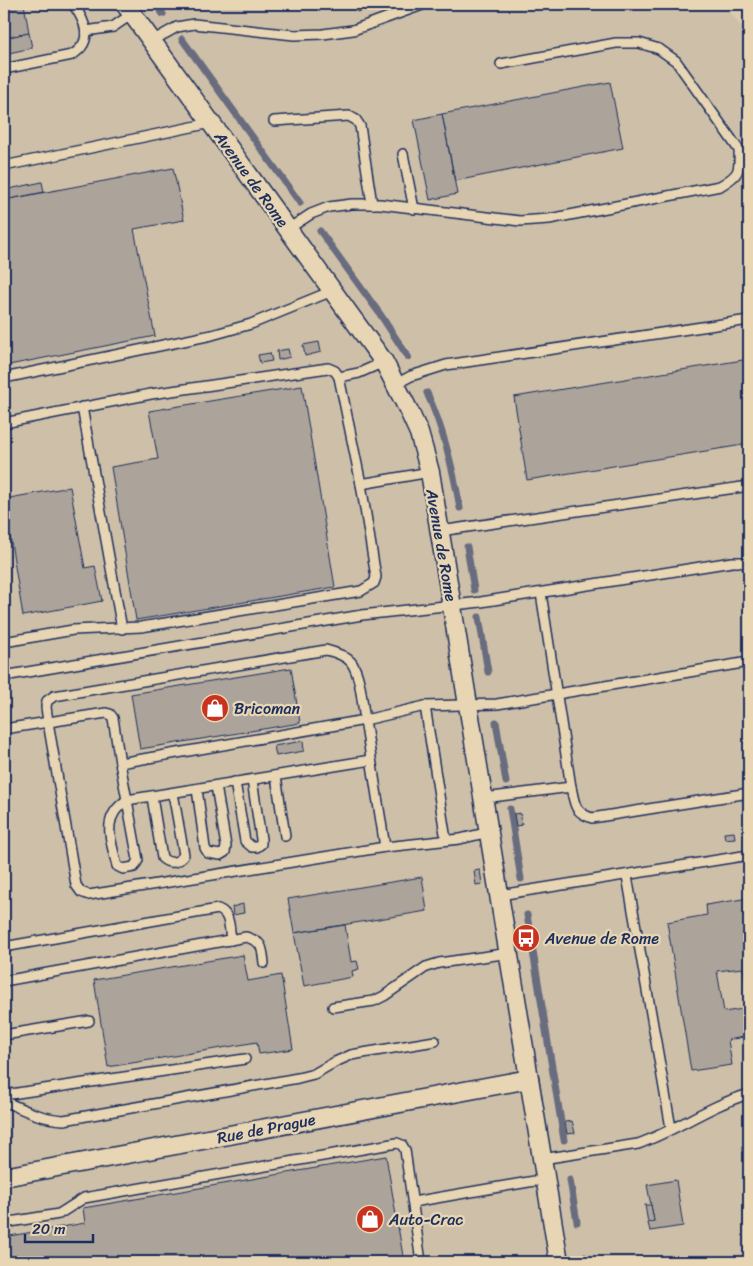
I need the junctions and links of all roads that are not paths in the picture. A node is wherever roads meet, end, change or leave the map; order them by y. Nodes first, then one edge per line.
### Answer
1 (73, 4) edge
2 (425, 4) edge
3 (129, 9) edge
4 (86, 31) junction
5 (152, 41) junction
6 (501, 64) dead end
7 (4, 69) edge
8 (274, 121) dead end
9 (211, 123) junction
10 (403, 154) dead end
11 (4, 166) edge
12 (372, 204) junction
13 (414, 208) junction
14 (288, 229) junction
15 (332, 291) junction
16 (749, 320) edge
17 (384, 362) junction
18 (339, 376) junction
19 (4, 378) edge
20 (396, 384) junction
21 (82, 408) junction
22 (4, 423) edge
23 (430, 472) junction
24 (361, 484) junction
25 (749, 486) edge
26 (440, 531) junction
27 (749, 564) edge
28 (541, 593) junction
29 (453, 606) junction
30 (122, 629) junction
31 (4, 642) edge
32 (749, 662) edge
33 (4, 676) edge
34 (556, 694) junction
35 (469, 704) junction
36 (425, 706) junction
37 (365, 720) junction
38 (48, 722) junction
39 (4, 729) edge
40 (371, 760) junction
41 (120, 763) junction
42 (276, 776) junction
43 (252, 780) junction
44 (234, 782) junction
45 (216, 786) junction
46 (571, 787) junction
47 (197, 789) junction
48 (749, 792) edge
49 (173, 793) junction
50 (152, 796) junction
51 (484, 798) junction
52 (127, 800) junction
53 (490, 832) junction
54 (285, 836) dead end
55 (446, 840) junction
56 (385, 847) junction
57 (749, 855) edge
58 (627, 876) junction
59 (500, 895) junction
60 (231, 940) junction
61 (4, 946) edge
62 (510, 953) junction
63 (264, 963) dead end
64 (4, 981) edge
65 (333, 1008) dead end
66 (89, 1020) dead end
67 (4, 1035) edge
68 (435, 1041) dead end
69 (245, 1059) dead end
70 (529, 1079) junction
71 (749, 1094) edge
72 (4, 1095) edge
73 (4, 1101) edge
74 (672, 1128) junction
75 (4, 1158) edge
76 (542, 1159) junction
77 (5, 1176) edge
78 (546, 1179) junction
79 (413, 1202) junction
80 (4, 1223) edge
81 (421, 1262) edge
82 (559, 1262) edge

1 - 4 lane
2 - 5 lane
3 - 4 lane
3 - 5 street, Avenue de Rome
4 - 7 lane
5 - 9 street, Avenue de Rome
6 - 13 lane
8 - 12 lane
9 - 11 lane
9 - 14 street, Avenue de Rome
10 - 13 lane
12 - 13 lane
12 - 14 lane
14 - 15 street, Avenue de Rome
15 - 17 street, Avenue de Rome
15 - 19 lane
16 - 20 lane
17 - 18 lane
17 - 20 street, Avenue de Rome
18 - 21 lane
18 - 24 lane
20 - 23 street, Avenue de Rome
21 - 22 lane
21 - 30 lane
23 - 24 lane
23 - 26 street, Avenue de Rome
24 - 30 lane
25 - 26 lane
26 - 29 street, Avenue de Rome
27 - 28 lane
28 - 29 lane
28 - 34 lane
29 - 33 lane
29 - 35 street, Avenue de Rome
30 - 31 lane
32 - 34 lane
34 - 35 lane
34 - 46 lane
35 - 36 lane
35 - 51 street, Avenue de Rome
36 - 37 lane
36 - 55 lane
37 - 38 lane
37 - 40 lane
37 - 41 lane
38 - 39 lane
38 - 41 lane
38 - 56 lane
40 - 42 lane
40 - 56 lane
41 - 52 lane
42 - 43 lane
42 - 54 lane
43 - 44 lane
43 - 44 lane
44 - 45 lane
45 - 47 lane
45 - 47 lane
46 - 48 lane
46 - 51 lane
47 - 49 lane
49 - 50 lane
49 - 50 lane
50 - 52 lane
51 - 53 street, Avenue de Rome
52 - 52 lane
53 - 55 lane
53 - 59 street, Avenue de Rome
55 - 56 lane
57 - 58 lane
58 - 59 lane
58 - 74 lane
59 - 62 street, Avenue de Rome
60 - 61 lane
60 - 63 lane
60 - 64 lane
62 - 65 lane
62 - 70 street, Avenue de Rome
66 - 67 lane
68 - 73 lane
69 - 72 lane
70 - 76 street, Avenue de Rome
70 - 77 street, Rue de Prague
71 - 74 lane
74 - 76 lane
75 - 77 lane
76 - 78 street, Avenue de Rome
78 - 79 lane
78 - 82 street, Avenue de Rome
79 - 80 lane
79 - 81 lane

